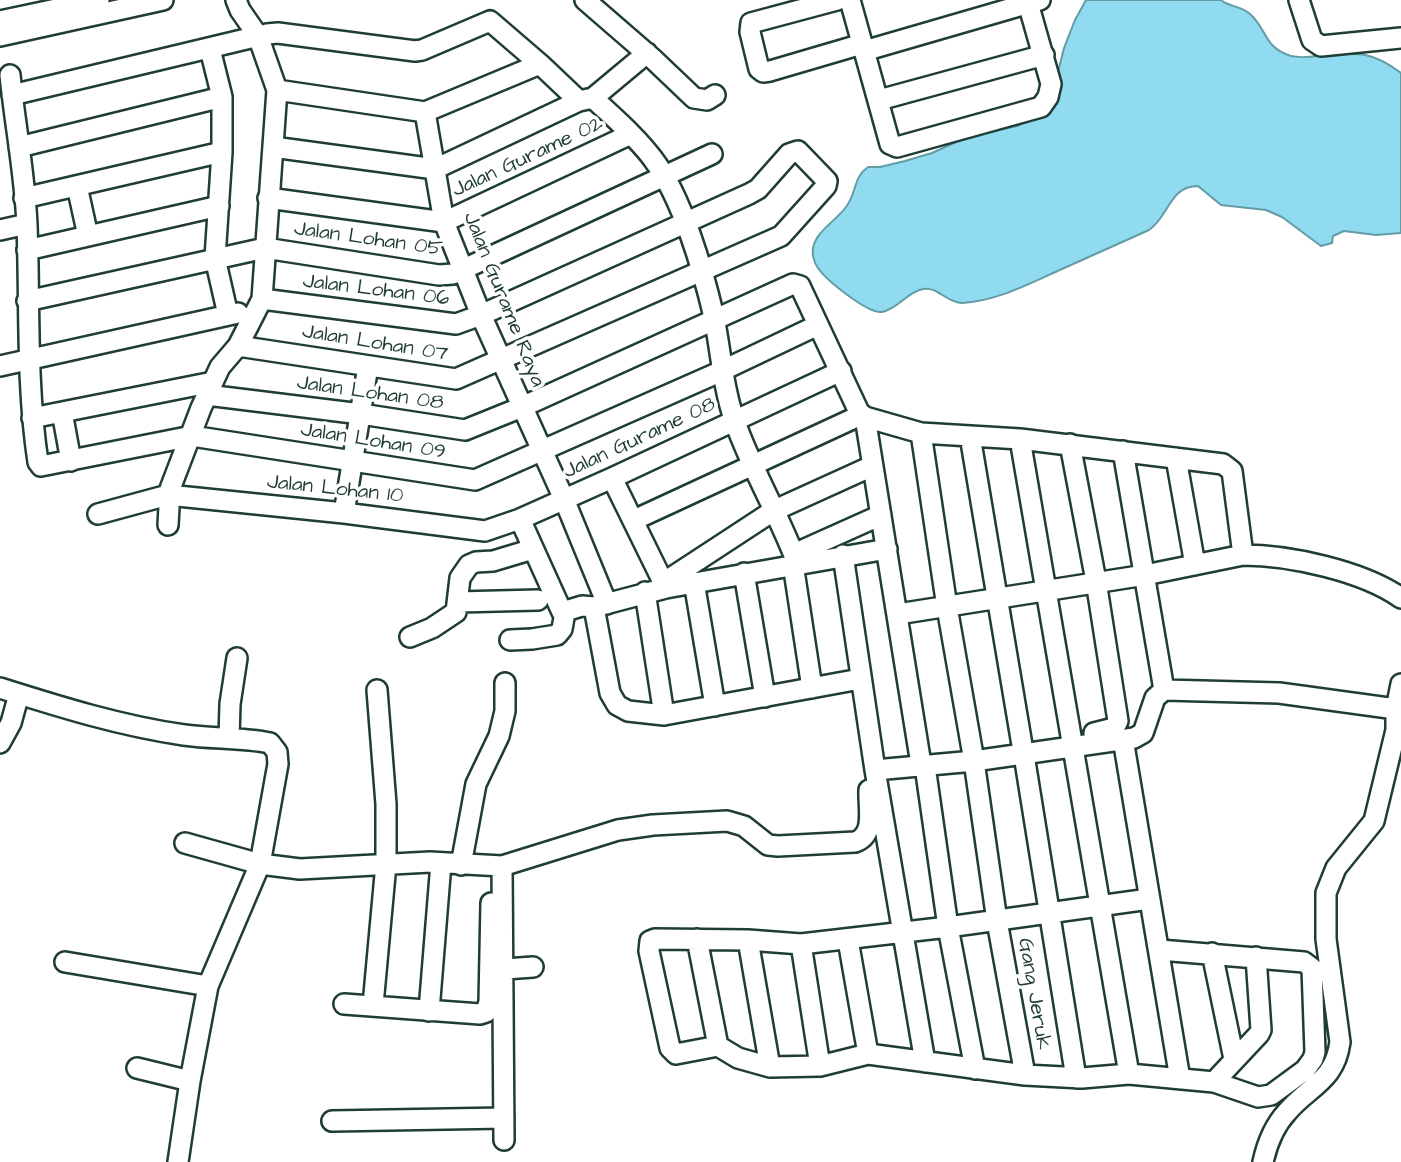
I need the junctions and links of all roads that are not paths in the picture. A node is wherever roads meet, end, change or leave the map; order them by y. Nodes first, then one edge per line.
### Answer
1 (100, 0) edge
2 (163, 0) edge
3 (236, 0) edge
4 (585, 0) edge
5 (848, 0) edge
6 (1298, 0) edge
7 (1035, 2) edge
8 (64, 4) edge
9 (0, 21) edge
10 (0, 36) edge
11 (258, 36) junction
12 (1401, 38) edge
13 (863, 48) junction
14 (210, 49) junction
15 (647, 53) junction
16 (1044, 55) junction
17 (540, 64) junction
18 (10, 75) dead end
19 (277, 90) junction
20 (12, 95) junction
21 (715, 95) dead end
22 (222, 97) junction
23 (586, 99) junction
24 (879, 100) junction
25 (425, 112) junction
26 (631, 134) junction
27 (19, 147) junction
28 (273, 147) junction
29 (222, 152) junction
30 (712, 154) dead end
31 (435, 169) junction
32 (664, 175) junction
33 (77, 186) junction
34 (24, 198) junction
35 (268, 198) junction
36 (219, 206) junction
37 (684, 221) junction
38 (444, 222) junction
39 (27, 224) junction
40 (0, 230) edge
41 (88, 236) junction
42 (265, 248) junction
43 (27, 250) junction
44 (215, 258) junction
45 (463, 270) junction
46 (701, 270) junction
47 (27, 301) junction
48 (260, 305) junction
49 (228, 315) junction
50 (481, 315) junction
51 (714, 318) junction
52 (818, 326) junction
53 (238, 346) junction
54 (30, 359) junction
55 (502, 360) junction
56 (0, 366) edge
57 (368, 366) junction
58 (722, 370) junction
59 (841, 371) junction
60 (210, 389) junction
61 (522, 407) junction
62 (62, 412) junction
63 (361, 414) junction
64 (863, 416) junction
65 (32, 418) junction
66 (734, 421) junction
67 (921, 433) junction
68 (192, 436) junction
69 (970, 436) junction
70 (1020, 439) junction
71 (1070, 444) junction
72 (542, 450) junction
73 (1123, 451) junction
74 (1176, 458) junction
75 (71, 460) junction
76 (354, 461) junction
77 (753, 465) junction
78 (872, 466) junction
79 (612, 478) junction
80 (168, 495) junction
81 (564, 499) junction
82 (773, 511) junction
83 (344, 513) junction
84 (98, 514) dead end
85 (881, 515) junction
86 (520, 519) junction
87 (634, 520) junction
88 (168, 525) dead end
89 (533, 549) junction
90 (887, 549) junction
91 (843, 555) junction
92 (1243, 555) junction
93 (794, 561) junction
94 (1195, 565) junction
95 (744, 573) junction
96 (1145, 575) junction
97 (1097, 581) junction
98 (694, 582) junction
99 (665, 586) junction
100 (1046, 590) junction
101 (645, 593) junction
102 (998, 598) junction
103 (1401, 598) edge
104 (538, 600) dead end
105 (458, 602) junction
106 (601, 606) junction
107 (947, 607) junction
108 (563, 612) junction
109 (898, 614) junction
110 (411, 637) dead end
111 (510, 640) dead end
112 (237, 658) dead end
113 (860, 679) junction
114 (505, 683) dead end
115 (1401, 684) edge
116 (0, 688) edge
117 (812, 688) junction
118 (377, 690) dead end
119 (1164, 690) junction
120 (19, 694) junction
121 (765, 697) junction
122 (715, 706) junction
123 (1396, 709) junction
124 (664, 715) junction
125 (1399, 730) edge
126 (229, 738) junction
127 (1123, 739) junction
128 (0, 743) edge
129 (1071, 743) junction
130 (1023, 750) junction
131 (973, 756) junction
132 (923, 762) junction
133 (875, 770) junction
134 (185, 843) dead end
135 (442, 863) junction
136 (260, 864) junction
137 (386, 864) junction
138 (461, 865) junction
139 (497, 867) junction
140 (1149, 899) junction
141 (1100, 906) junction
142 (1048, 914) junction
143 (997, 921) junction
144 (948, 928) junction
145 (901, 934) junction
146 (697, 939) junction
147 (748, 940) junction
148 (848, 940) junction
149 (801, 944) junction
150 (1160, 950) junction
151 (1212, 953) junction
152 (1256, 957) junction
153 (65, 962) dead end
154 (533, 967) dead end
155 (505, 969) junction
156 (208, 986) junction
157 (344, 1004) dead end
158 (373, 1005) junction
159 (429, 1011) junction
160 (718, 1046) junction
161 (868, 1054) junction
162 (1234, 1059) junction
163 (925, 1062) junction
164 (820, 1066) junction
165 (770, 1067) junction
166 (136, 1068) dead end
167 (975, 1069) junction
168 (1305, 1070) junction
169 (1129, 1074) junction
170 (1025, 1075) junction
171 (1076, 1078) junction
172 (1180, 1079) junction
173 (190, 1081) junction
174 (1214, 1082) junction
175 (1299, 1099) junction
176 (504, 1118) junction
177 (332, 1121) dead end
178 (504, 1140) dead end
179 (178, 1162) edge
180 (1263, 1162) edge

1 - 8 street
2 - 10 street
3 - 11 street
4 - 15 street
5 - 13 street
5 - 13 street
6 - 12 street
7 - 13 street
7 - 16 street
8 - 9 street
11 - 14 street
11 - 17 street
11 - 19 street
13 - 24 street
14 - 20 street
14 - 22 street
15 - 21 street
15 - 23 street
16 - 24 street
16 - 24 street
17 - 23 street
17 - 25 street
18 - 20 street
19 - 25 street
19 - 28 street
20 - 27 street
22 - 27 street
22 - 29 street
23 - 26 street
23 - 31 street
25 - 31 street, Jalan Gurame Raya
26 - 32 street
26 - 38 street, Jalan Gurame 02
27 - 34 street
28 - 31 street
28 - 35 street
29 - 33 street
29 - 36 street
30 - 32 street, Jalan Lohan 05
31 - 38 street, Jalan Gurame Raya
32 - 37 street
32 - 45 street, Jalan Lohan 05
33 - 34 street
33 - 41 street
34 - 39 street
35 - 38 street
35 - 42 street
36 - 41 street
36 - 44 street
37 - 46 street
37 - 46 street, Jalan Lohan 07
37 - 50 street, Jalan Lohan 06
38 - 45 street, Jalan Gurame Raya
39 - 40 street
39 - 43 street
41 - 43 street
42 - 44 street
42 - 45 street, Jalan Lohan 05
42 - 48 street
43 - 47 street
44 - 47 street
44 - 49 street
45 - 50 street, Jalan Gurame Raya
46 - 51 street
46 - 55 street, Jalan Lohan 07
47 - 54 street
48 - 49 street, Jalan Lohan 06
48 - 50 street, Jalan Lohan 06
48 - 53 street
49 - 54 street, Jalan Lohan 06
50 - 55 street, Jalan Gurame Raya
51 - 52 street, Jalan Lohan 08
51 - 58 street
51 - 61 street, Jalan Lohan 08
52 - 58 street, Jalan Lohan 09
52 - 59 street
53 - 57 street, Jalan Lohan 07
53 - 60 street
54 - 56 street, Jalan Lohan 06
54 - 65 street
55 - 57 street, Jalan Lohan 07
55 - 61 street, Jalan Gurame Raya
57 - 63 street
58 - 66 street
58 - 72 street, Jalan Lohan 09
59 - 64 street
59 - 66 street, Jalan Gurame 08
60 - 62 street, Jalan Lohan 08
60 - 63 street, Jalan Lohan 08
60 - 68 street
61 - 63 street, Jalan Lohan 08
61 - 72 street, Jalan Gurame Raya
62 - 65 street, Jalan Lohan 08
62 - 75 street
63 - 76 street
64 - 67 street
64 - 77 street
64 - 78 street
65 - 75 street, Jalan Lohan 09
66 - 77 street
66 - 79 street, Jalan Gurame 08
67 - 69 street
67 - 107 street, Gang Jeruk
68 - 75 street, Jalan Lohan 09
68 - 76 street, Jalan Lohan 09
68 - 80 street
69 - 70 street
69 - 102 street
70 - 71 street
70 - 100 street
71 - 73 street
71 - 97 street
72 - 76 street, Jalan Lohan 09
72 - 81 street, Jalan Gurame Raya
73 - 74 street
73 - 96 street
74 - 92 street
74 - 94 street
76 - 83 street
77 - 82 street
77 - 87 street
78 - 82 street
78 - 85 street
79 - 81 street, Jalan Gurame 08
79 - 87 street
80 - 83 street, Jalan Lohan 10
80 - 84 street, Jalan Lohan 10
80 - 88 street
81 - 86 street, Jalan Lohan 10
81 - 106 street, Jalan Gurame Raya
82 - 93 street
82 - 99 street
83 - 86 street, Jalan Lohan 10
85 - 90 street
85 - 93 street
86 - 89 street
87 - 99 street
89 - 105 street
89 - 108 street
90 - 91 street
90 - 109 street
91 - 93 street
91 - 113 street
92 - 94 street
92 - 103 street
93 - 95 street
93 - 117 street
94 - 96 street
95 - 98 street
95 - 121 street
96 - 97 street
96 - 119 street
97 - 100 street
97 - 129 street
98 - 99 street
98 - 122 street
99 - 101 street
100 - 102 street
100 - 129 street
101 - 106 street
101 - 124 street
102 - 107 street
102 - 130 street
104 - 105 street
105 - 110 street
106 - 108 street
106 - 124 street, Jalan Gurame Raya
107 - 109 street
107 - 131 street, Gang Jeruk
108 - 111 street
109 - 132 street
112 - 126 street
113 - 117 street, Jalan Gurame Raya
113 - 133 street
114 - 138 street
115 - 123 street
116 - 120 street
117 - 121 street, Jalan Gurame Raya
118 - 137 street
119 - 123 street
119 - 127 street
120 - 126 street
120 - 128 street
121 - 122 street, Jalan Gurame Raya
122 - 124 street, Jalan Gurame Raya
123 - 125 street
125 - 175 street
126 - 136 street
127 - 129 street
127 - 140 street
129 - 130 street
129 - 141 street
130 - 131 street
130 - 142 street
131 - 132 street
131 - 143 street, Gang Jeruk
132 - 133 street
132 - 144 street
133 - 139 street
133 - 145 street
134 - 136 street
135 - 137 street
135 - 138 street
135 - 159 street
136 - 137 street
136 - 156 street
137 - 158 street
138 - 139 street
139 - 155 street
139 - 159 street
140 - 141 street
140 - 150 street
141 - 142 street
141 - 169 street
142 - 143 street
142 - 171 street
143 - 144 street
143 - 170 street, Gang Jeruk
144 - 145 street
144 - 167 street
145 - 148 street
145 - 163 street
146 - 147 street
146 - 160 street
146 - 160 street
147 - 149 street
147 - 165 street
148 - 149 street
148 - 161 street
149 - 164 street
150 - 151 street
150 - 172 street
151 - 152 street
151 - 162 street
152 - 162 street
152 - 168 street
153 - 156 street
154 - 155 street
155 - 176 street
156 - 173 street
157 - 158 street
158 - 159 street
160 - 165 street
161 - 163 street
161 - 164 street
162 - 174 street
163 - 167 street
164 - 165 street
166 - 173 street
167 - 170 street
168 - 174 street
168 - 175 street
169 - 171 street
169 - 172 street
170 - 171 street
172 - 174 street
173 - 179 street
175 - 180 street
176 - 177 street
176 - 178 street

